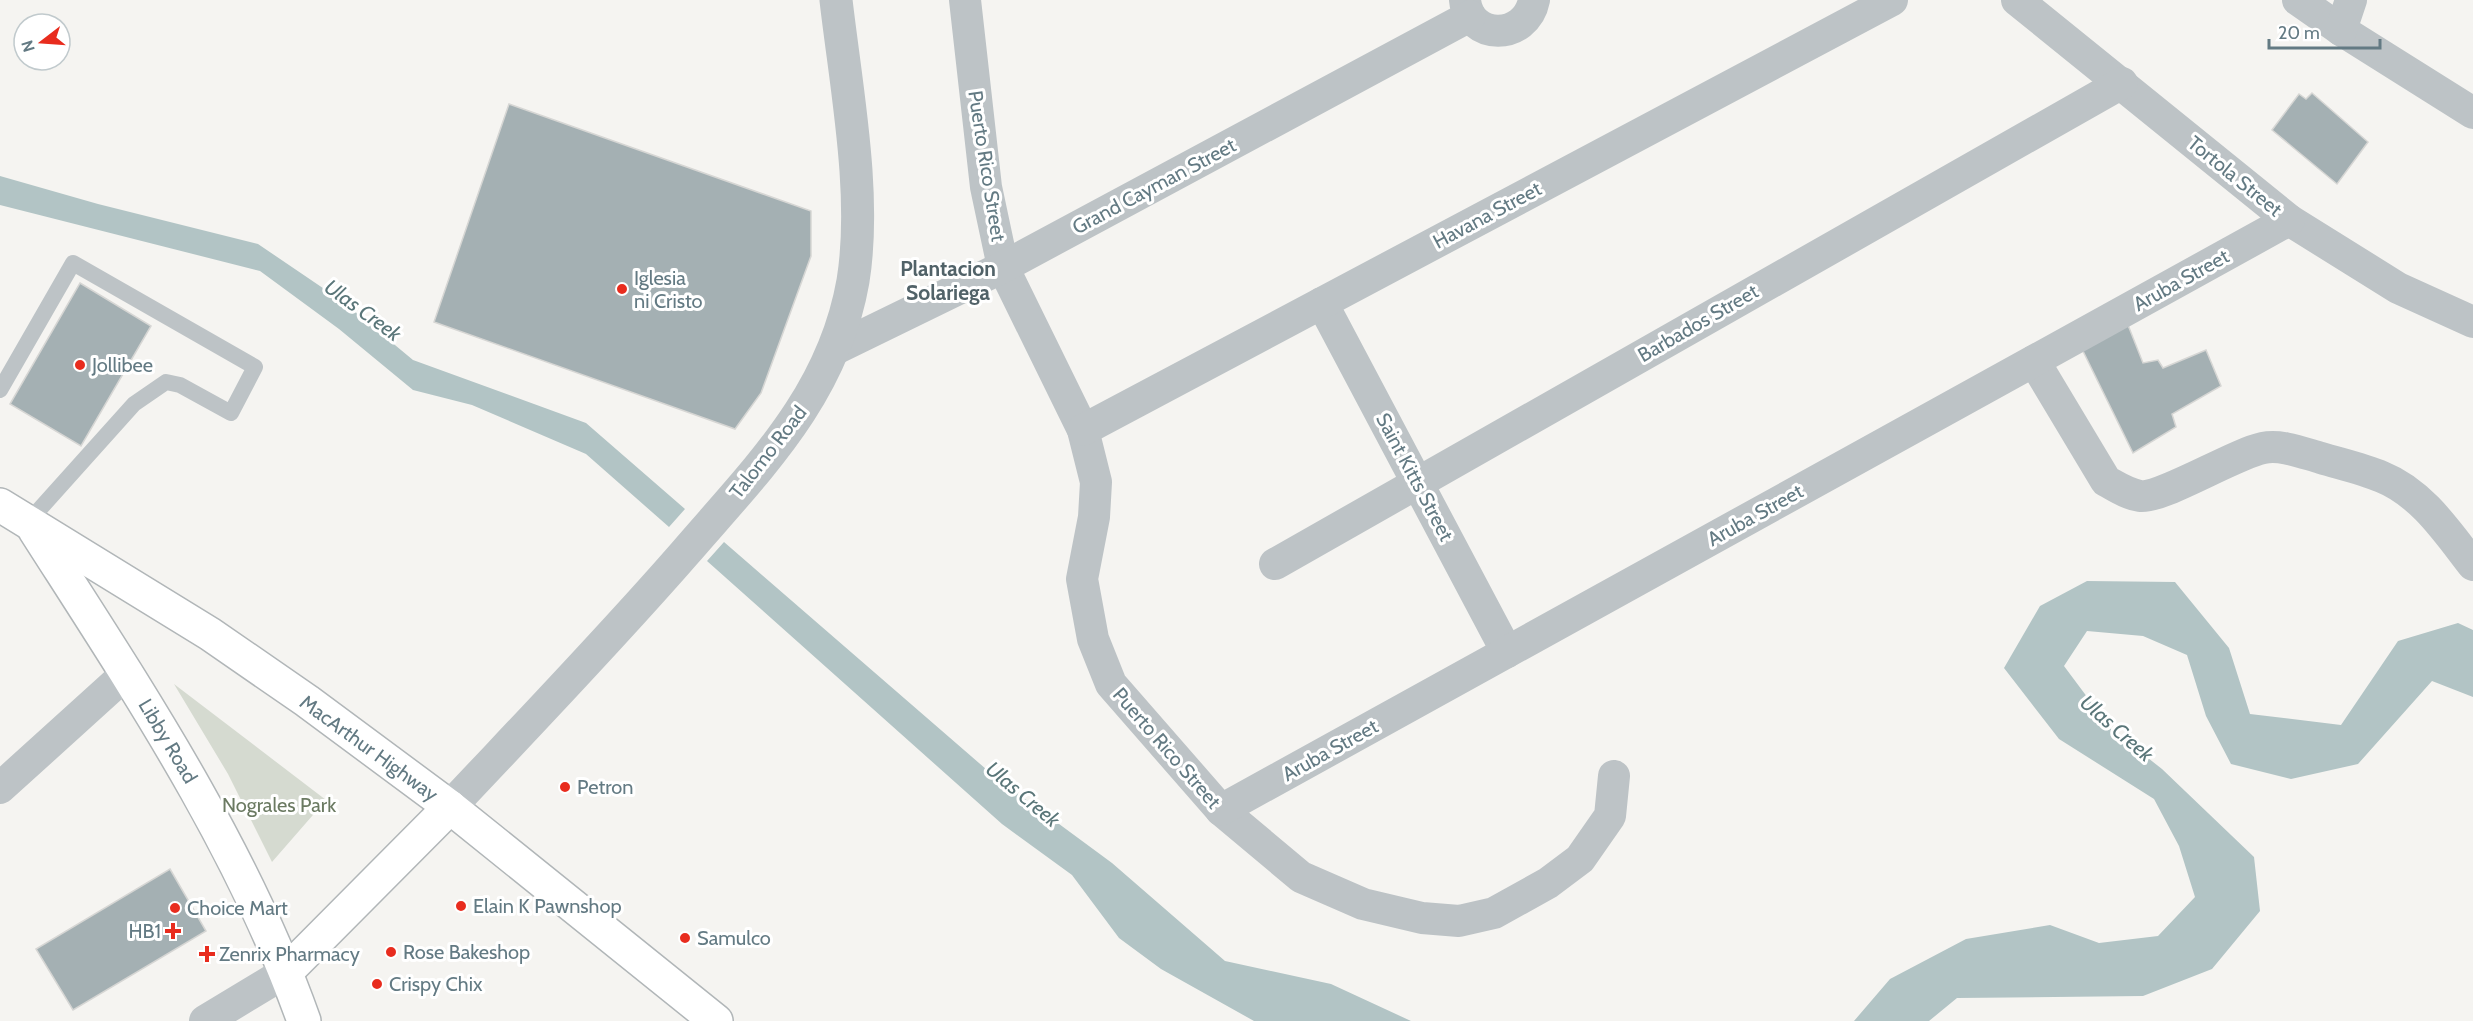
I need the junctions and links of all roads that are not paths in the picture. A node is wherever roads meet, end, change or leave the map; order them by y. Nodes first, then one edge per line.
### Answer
1 (836, 0) edge
2 (965, 0) edge
3 (1534, 0) edge
4 (1892, 0) edge
5 (2017, 0) edge
6 (2298, 0) edge
7 (2351, 0) edge
8 (1468, 8) edge
9 (2341, 30) junction
10 (2122, 83) junction
11 (2473, 113) edge
12 (2289, 220) junction
13 (1003, 267) junction
14 (1323, 303) junction
15 (2473, 322) edge
16 (835, 349) junction
17 (2034, 361) junction
18 (0, 390) edge
19 (1083, 430) junction
20 (1418, 483) junction
21 (0, 505) edge
22 (29, 521) junction
23 (1275, 564) dead end
24 (2473, 566) edge
25 (1507, 652) junction
26 (126, 673) junction
27 (1614, 776) dead end
28 (0, 788) edge
29 (450, 807) junction
30 (1221, 810) junction
31 (286, 972) junction
32 (205, 1021) edge
33 (304, 1021) edge
34 (716, 1021) edge

1 - 16 street, Talomo Road
2 - 13 street, Puerto Rico Street
3 - 8 street
4 - 14 street, Havana Street
5 - 10 street, Tortola Street
6 - 9 street
7 - 9 street
8 - 13 street, Grand Cayman Street
9 - 11 street
10 - 12 street, Tortola Street
10 - 20 street, Barbados Street
12 - 15 street, Tortola Street
12 - 17 street, Aruba Street
13 - 16 street, Grand Cayman Street
13 - 19 street, Puerto Rico Street
14 - 19 street, Havana Street
14 - 20 street, Saint Kitts Street
16 - 29 street, Talomo Road
17 - 24 street
17 - 25 street, Aruba Street
18 - 22 lane
19 - 30 street, Puerto Rico Street
20 - 23 street, Barbados Street
20 - 25 street, Saint Kitts Street
21 - 22 highway, MacArthur Highway
22 - 26 highway, Libby Road
22 - 29 highway, MacArthur Highway
25 - 30 street, Aruba Street
26 - 28 street
26 - 31 highway, Libby Road
27 - 30 street, Puerto Rico Street
29 - 31 highway
29 - 34 highway, MacArthur Highway
31 - 32 street
31 - 33 highway, Libby Road

